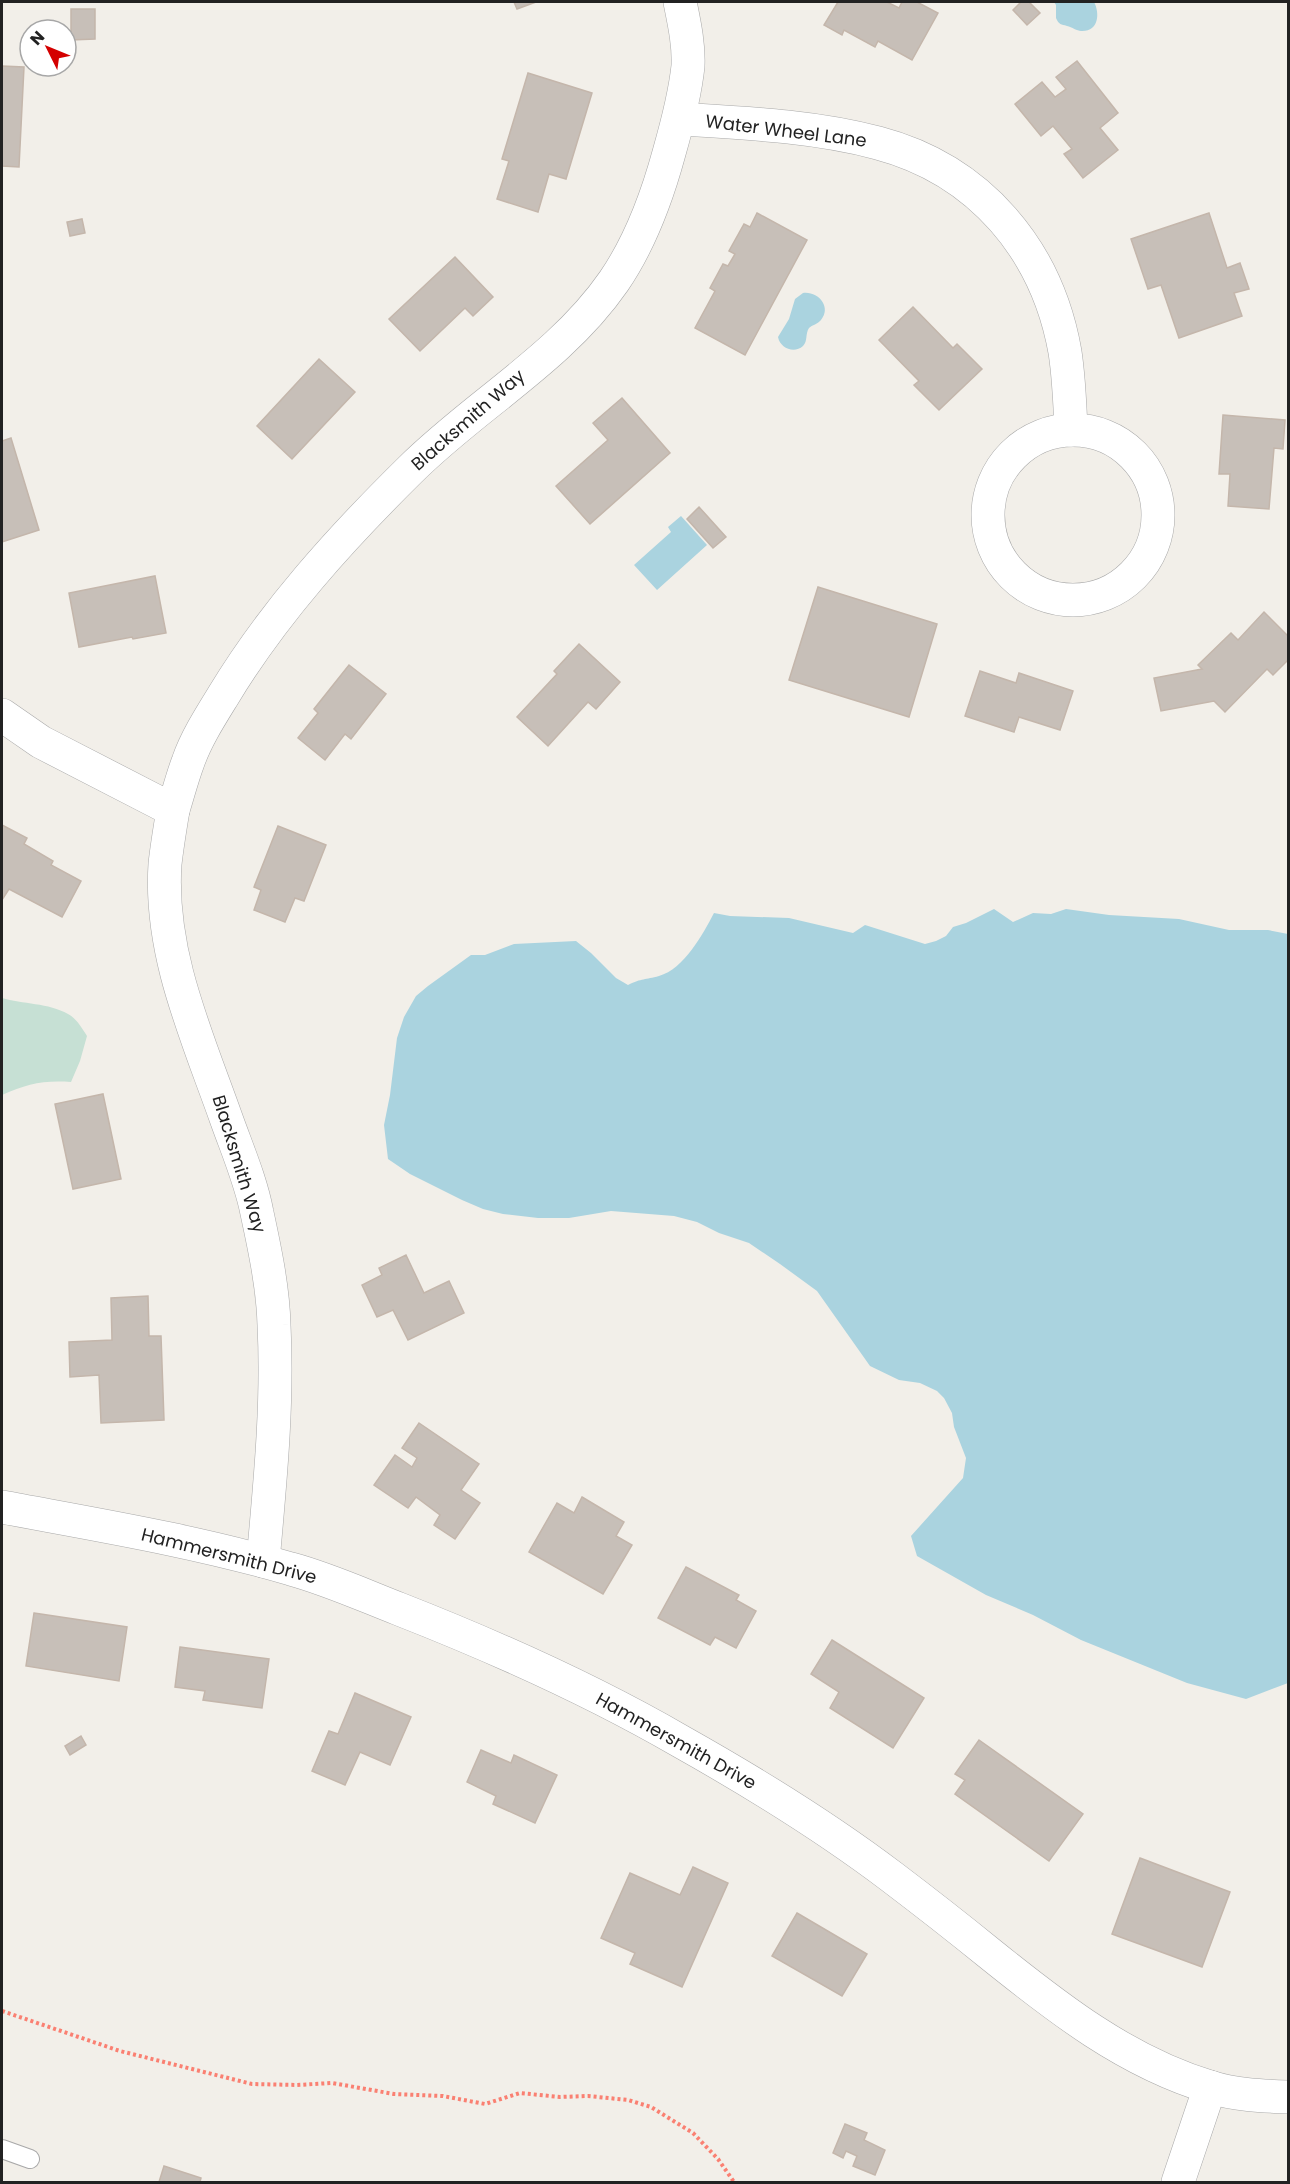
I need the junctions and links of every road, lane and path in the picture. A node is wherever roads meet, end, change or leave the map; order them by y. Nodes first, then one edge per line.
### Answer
1 (680, 2) edge
2 (679, 119) junction
3 (1071, 430) junction
4 (2, 715) edge
5 (173, 810) junction
6 (2, 1507) edge
7 (262, 1561) junction
8 (2, 2011) edge
9 (1210, 2087) junction
10 (1288, 2097) edge
11 (2, 2149) edge
12 (30, 2159) dead end
13 (734, 2182) edge
14 (1178, 2182) edge

1 - 2 street, Blacksmith Way
2 - 3 street, Water Wheel Lane
2 - 5 street, Blacksmith Way
3 - 3 street
4 - 5 street
5 - 7 street, Blacksmith Way
6 - 7 street, Hammersmith Drive
7 - 9 street, Hammersmith Drive
8 - 13 path
9 - 10 street, Hammersmith Drive
9 - 14 street
11 - 12 lane

